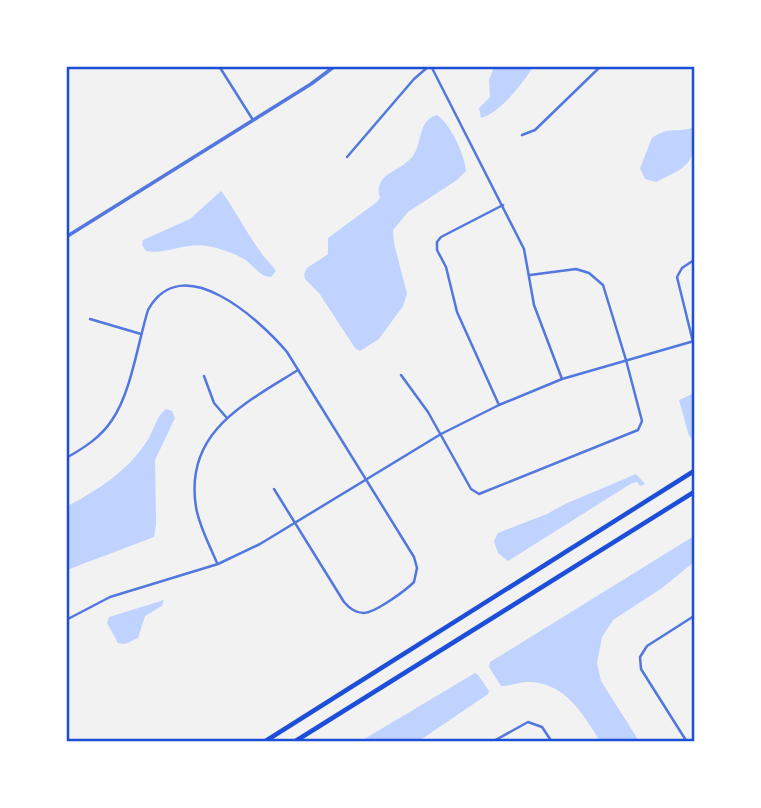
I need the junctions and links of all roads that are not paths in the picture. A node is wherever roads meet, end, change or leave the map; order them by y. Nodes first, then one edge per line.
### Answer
1 (219, 66) edge
2 (335, 66) edge
3 (430, 66) edge
4 (601, 66) edge
5 (253, 120) junction
6 (522, 135) dead end
7 (347, 156) dead end
8 (503, 205) junction
9 (66, 237) edge
10 (695, 260) edge
11 (530, 275) junction
12 (90, 319) dead end
13 (141, 334) junction
14 (694, 341) edge
15 (626, 359) junction
16 (298, 370) junction
17 (401, 374) dead end
18 (204, 376) dead end
19 (562, 379) junction
20 (499, 405) junction
21 (226, 417) junction
22 (441, 434) junction
23 (66, 452) edge
24 (68, 458) edge
25 (695, 471) edge
26 (366, 480) junction
27 (274, 489) dead end
28 (695, 492) edge
29 (296, 524) junction
30 (218, 564) junction
31 (695, 616) edge
32 (66, 620) edge
33 (264, 741) edge
34 (293, 741) edge
35 (492, 741) edge
36 (552, 741) edge
37 (687, 741) edge

1 - 5 street
2 - 5 street
3 - 7 street
3 - 8 street
4 - 6 street
5 - 9 street
8 - 11 street
8 - 20 street
10 - 14 street
11 - 15 street
11 - 19 street
12 - 13 street
13 - 16 street
13 - 24 street
14 - 15 street
15 - 19 street
15 - 22 street
16 - 21 street
16 - 26 street
17 - 22 street
18 - 21 street
19 - 20 street
20 - 22 street
21 - 30 street
22 - 26 street
23 - 24 street
25 - 33 main road
26 - 29 street
26 - 29 street
27 - 29 street
28 - 34 main road
29 - 30 street
30 - 32 street
31 - 37 street
35 - 36 street

